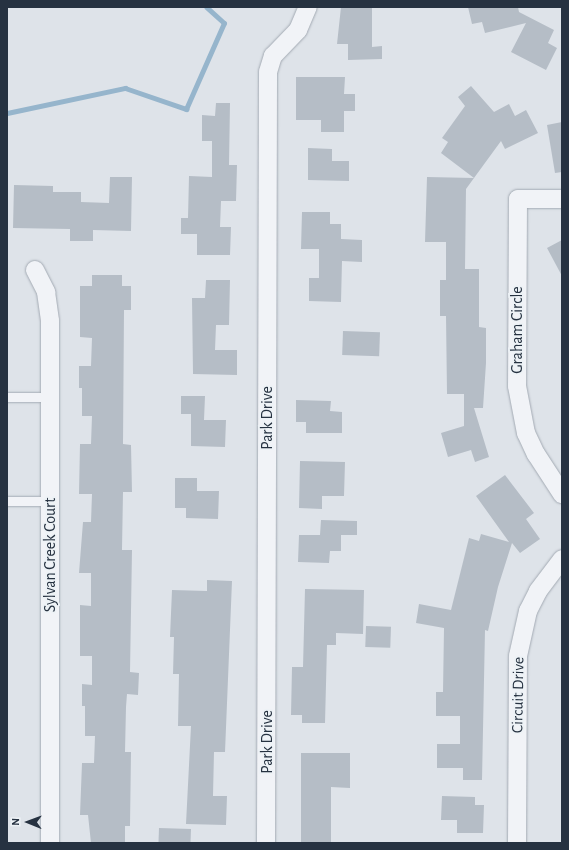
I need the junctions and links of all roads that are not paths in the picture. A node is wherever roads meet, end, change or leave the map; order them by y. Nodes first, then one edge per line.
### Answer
1 (308, 7) edge
2 (562, 200) edge
3 (35, 270) dead end
4 (7, 397) edge
5 (50, 397) junction
6 (562, 494) edge
7 (7, 501) edge
8 (50, 501) junction
9 (562, 559) edge
10 (50, 843) edge
11 (266, 843) edge
12 (517, 843) edge

1 - 11 street, Park Drive
2 - 6 street, Graham Circle
3 - 5 street, Sylvan Creek Court
4 - 5 lane
5 - 8 street, Sylvan Creek Court
7 - 8 lane
8 - 10 street, Sylvan Creek Court
9 - 12 street, Circuit Drive

